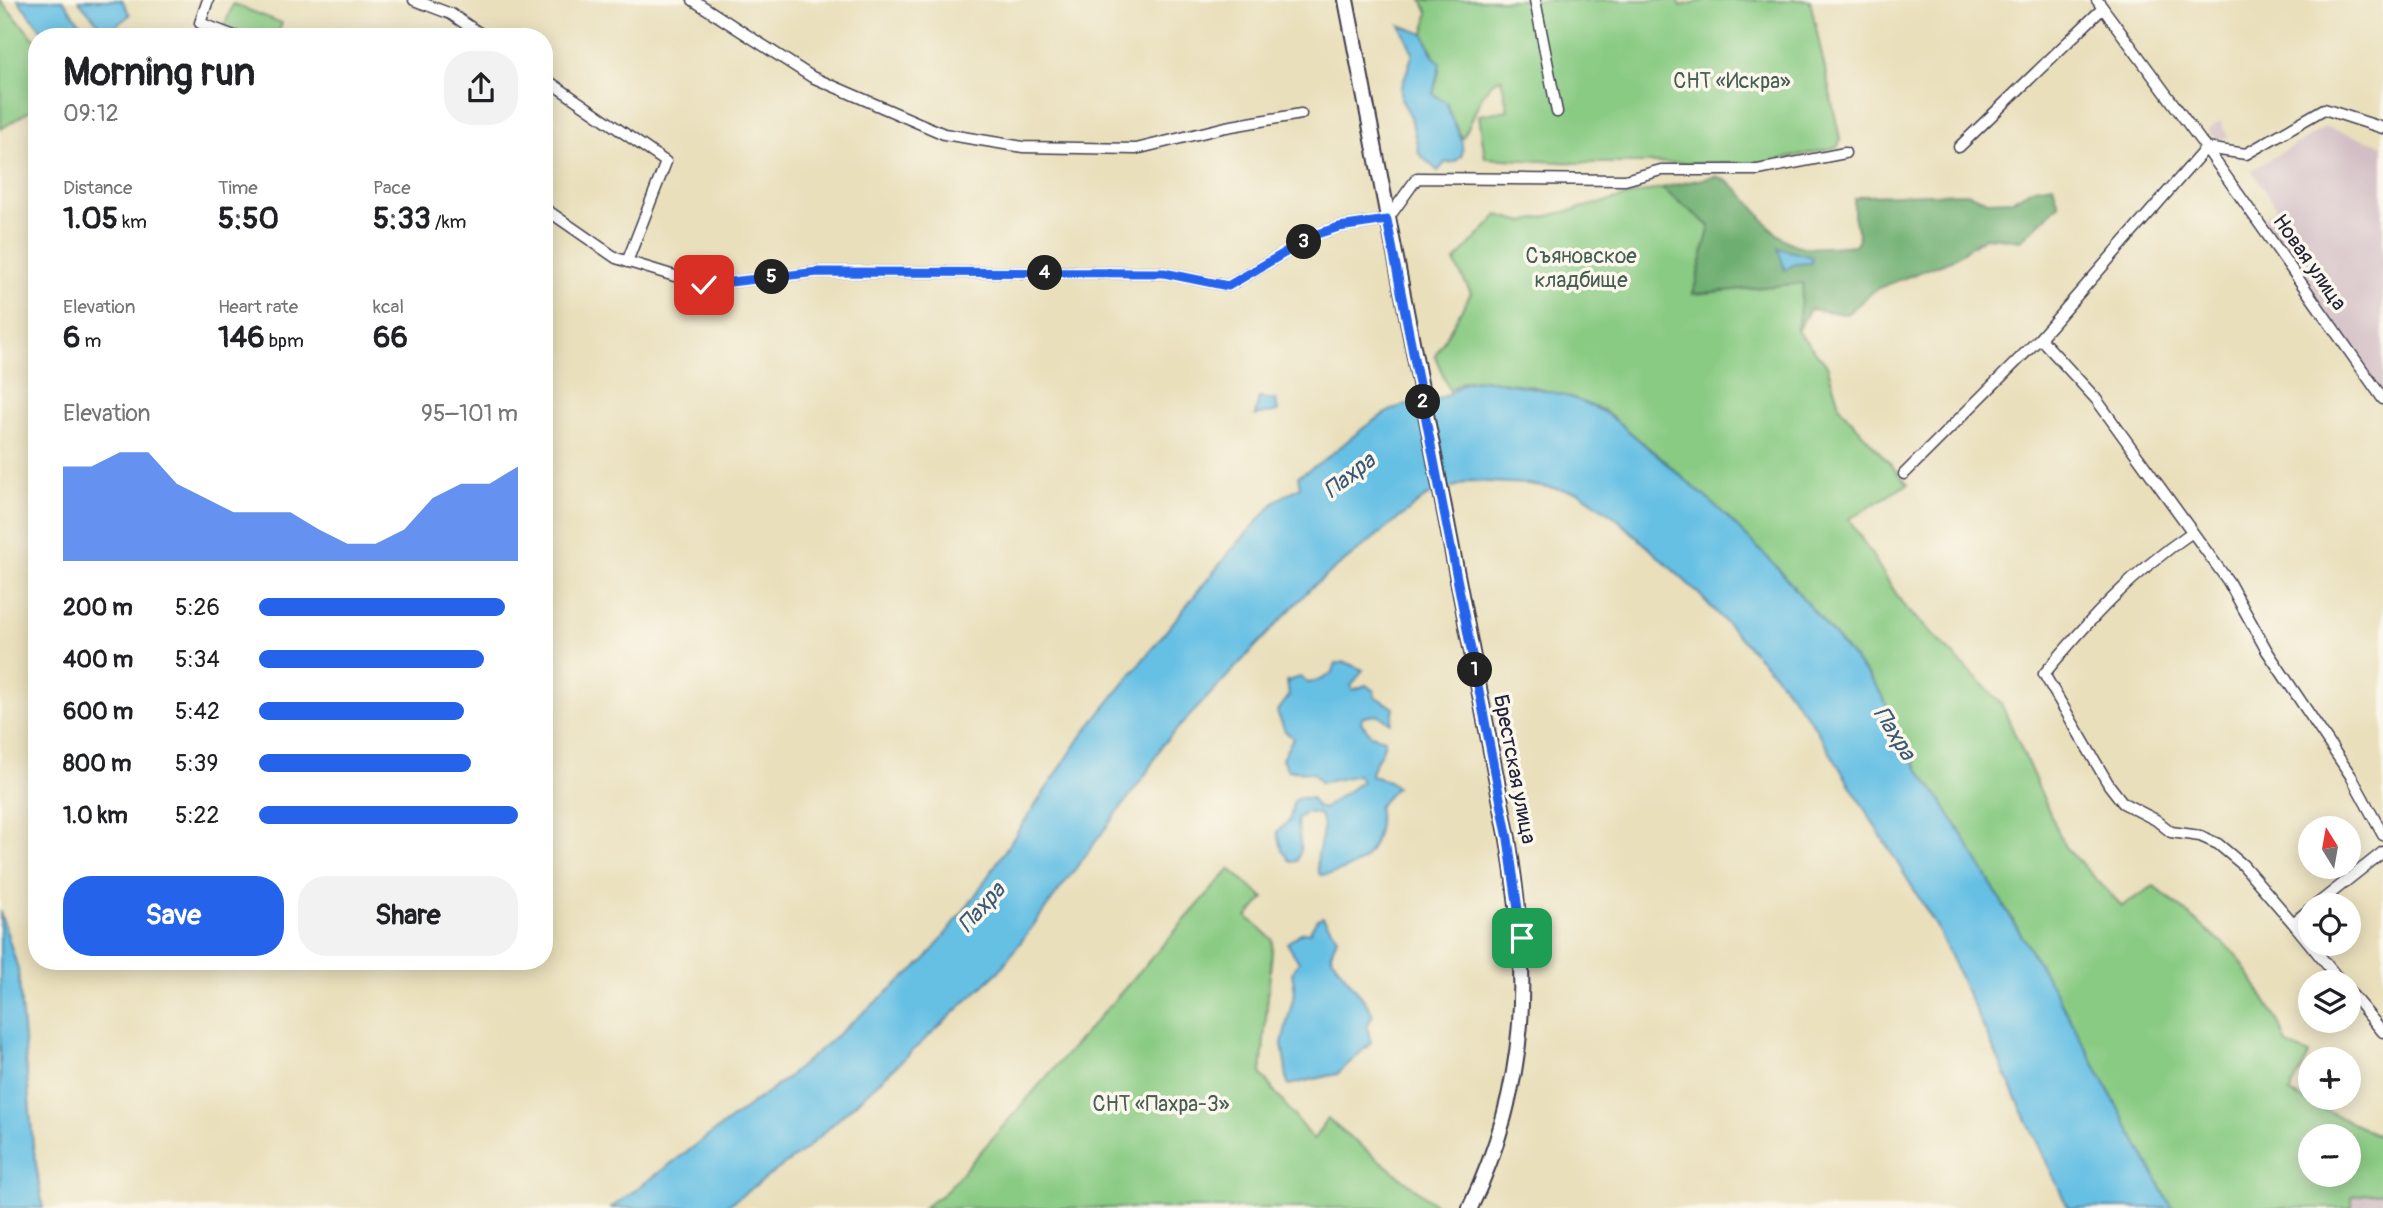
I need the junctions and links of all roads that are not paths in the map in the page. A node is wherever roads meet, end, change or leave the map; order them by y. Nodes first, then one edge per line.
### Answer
1 (208, 0) edge
2 (414, 0) edge
3 (693, 0) edge
4 (1346, 0) edge
5 (1535, 0) edge
6 (2100, 4) edge
7 (213, 28) edge
8 (472, 28) edge
9 (553, 84) edge
10 (1557, 112) dead end
11 (1301, 114) dead end
12 (2383, 128) edge
13 (1959, 147) dead end
14 (2206, 148) junction
15 (1846, 153) dead end
16 (553, 214) edge
17 (1387, 220) junction
18 (627, 262) junction
19 (2040, 338) junction
20 (2383, 399) edge
21 (1904, 474) dead end
22 (2191, 533) junction
23 (2383, 835) edge
24 (2383, 852) edge
25 (2331, 893) edge
26 (2298, 919) edge
27 (2293, 923) junction
28 (2331, 970) edge
29 (2361, 1006) edge
30 (2383, 1032) edge
31 (1470, 1208) edge

1 - 7 street
2 - 8 street
3 - 11 street
4 - 17 main road, Брестская улица
5 - 10 street
6 - 13 street
6 - 14 street, Новая улица
9 - 18 street
12 - 14 street
14 - 19 street
14 - 20 street, Новая улица
15 - 17 street
16 - 18 street
17 - 18 street
17 - 31 main road, Брестская улица
19 - 21 street
19 - 22 street
22 - 23 street
22 - 27 street
24 - 25 street
26 - 27 street
27 - 28 street
29 - 30 street

